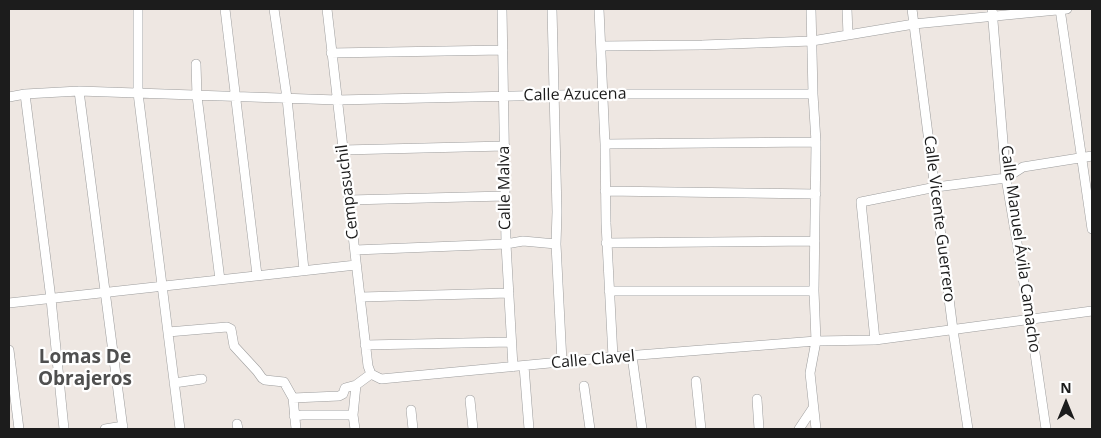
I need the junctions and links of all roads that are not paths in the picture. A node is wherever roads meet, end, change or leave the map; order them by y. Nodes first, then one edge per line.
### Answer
1 (138, 9) edge
2 (225, 9) edge
3 (274, 9) edge
4 (327, 9) edge
5 (502, 9) edge
6 (552, 9) edge
7 (599, 9) edge
8 (811, 9) edge
9 (847, 9) edge
10 (912, 9) edge
11 (1063, 9) edge
12 (993, 12) edge
13 (914, 24) junction
14 (848, 35) junction
15 (812, 41) junction
16 (601, 46) junction
17 (503, 50) junction
18 (332, 53) junction
19 (196, 64) dead end
20 (79, 91) junction
21 (138, 93) junction
22 (25, 94) junction
23 (603, 94) junction
24 (813, 94) junction
25 (555, 95) junction
26 (197, 96) junction
27 (236, 96) junction
28 (9, 97) edge
29 (503, 97) junction
30 (287, 98) junction
31 (338, 100) junction
32 (816, 142) junction
33 (605, 144) junction
34 (505, 146) junction
35 (343, 150) junction
36 (1092, 156) edge
37 (1082, 159) junction
38 (1006, 178) junction
39 (936, 186) junction
40 (605, 191) junction
41 (816, 194) junction
42 (505, 196) junction
43 (349, 200) junction
44 (1092, 229) edge
45 (815, 241) junction
46 (606, 243) junction
47 (506, 244) junction
48 (556, 244) junction
49 (355, 250) junction
50 (356, 266) junction
51 (304, 270) junction
52 (257, 275) junction
53 (220, 280) junction
54 (162, 286) junction
55 (609, 291) junction
56 (814, 291) junction
57 (105, 292) junction
58 (509, 293) junction
59 (361, 297) junction
60 (50, 299) junction
61 (9, 303) edge
62 (1092, 311) edge
63 (1030, 319) junction
64 (953, 330) junction
65 (168, 332) junction
66 (875, 340) junction
67 (511, 342) junction
68 (816, 342) junction
69 (365, 345) junction
70 (9, 350) edge
71 (632, 356) junction
72 (612, 357) junction
73 (562, 362) junction
74 (524, 366) junction
75 (513, 367) junction
76 (371, 374) junction
77 (202, 379) dead end
78 (696, 381) dead end
79 (174, 383) junction
80 (356, 385) junction
81 (584, 386) dead end
82 (293, 398) junction
83 (757, 398) dead end
84 (470, 400) dead end
85 (813, 408) junction
86 (411, 410) dead end
87 (353, 415) junction
88 (294, 416) junction
89 (123, 428) edge
90 (19, 429) edge
91 (64, 429) edge
92 (105, 429) edge
93 (180, 429) edge
94 (296, 429) edge
95 (355, 429) edge
96 (414, 429) edge
97 (473, 429) edge
98 (529, 429) edge
99 (590, 429) edge
100 (642, 429) edge
101 (701, 429) edge
102 (760, 429) edge
103 (799, 429) edge
104 (816, 429) edge
105 (968, 429) edge
106 (1046, 429) edge

1 - 21 street
2 - 27 street
3 - 30 street
4 - 18 street, Cempasuchil
5 - 17 street, Calle Malva
6 - 25 street
7 - 16 street
8 - 15 street
9 - 14 street
10 - 13 street, Calle Vicente Guerrero
11 - 12 street
11 - 37 street
12 - 13 street
12 - 38 street, Calle Manuel Ávila Camacho
13 - 14 street
13 - 39 street, Calle Vicente Guerrero
14 - 15 street
15 - 16 street
15 - 24 street
16 - 23 street
17 - 18 street
17 - 29 street, Calle Malva
18 - 31 street, Cempasuchil
19 - 26 street
20 - 21 street, Calle Azucena
20 - 22 street, Calle Azucena
20 - 57 street
21 - 26 street, Calle Azucena
21 - 54 street
22 - 28 street, Calle Azucena
22 - 60 street
23 - 24 street, Calle Azucena
23 - 25 street, Calle Azucena
23 - 33 street
24 - 32 street
25 - 29 street, Calle Azucena
25 - 48 street
26 - 27 street, Calle Azucena
26 - 53 street
27 - 30 street, Calle Azucena
27 - 52 street
29 - 31 street, Calle Azucena
29 - 34 street, Calle Malva
30 - 31 street, Calle Azucena
30 - 51 street
31 - 35 street, Cempasuchil
32 - 33 street
32 - 41 street
33 - 40 street
34 - 35 street
34 - 42 street, Calle Malva
35 - 43 street, Cempasuchil
36 - 37 street
37 - 38 street
37 - 44 street
38 - 39 street
38 - 63 street, Calle Manuel Ávila Camacho
39 - 64 street, Calle Vicente Guerrero
39 - 66 street
40 - 41 street
40 - 46 street
41 - 45 street
42 - 43 street
42 - 47 street, Calle Malva
43 - 49 street, Cempasuchil
45 - 46 street
45 - 56 street
46 - 55 street
47 - 48 street
47 - 49 street
47 - 58 street, Calle Malva
48 - 73 street
49 - 50 street, Cempasuchil
50 - 51 street
50 - 59 street, Cempasuchil
51 - 52 street
52 - 53 street
53 - 54 street
54 - 57 street
54 - 65 street
55 - 56 street
55 - 72 street
56 - 68 street
57 - 60 street
57 - 89 street
58 - 59 street
58 - 67 street, Calle Malva
59 - 69 street, Cempasuchil
60 - 61 street
60 - 91 street
62 - 63 street, Calle Clavel
63 - 64 street, Calle Clavel
63 - 106 street, Calle Manuel Ávila Camacho
64 - 66 street, Calle Clavel
64 - 105 street, Calle Vicente Guerrero
65 - 79 street
65 - 82 street
66 - 68 street, Calle Clavel
67 - 69 street
67 - 75 street, Calle Malva
68 - 71 street, Calle Clavel
68 - 85 street
69 - 76 street, Cempasuchil
70 - 90 street
71 - 72 street, Calle Clavel
71 - 100 street
72 - 73 street, Calle Clavel
73 - 74 street, Calle Clavel
74 - 75 street, Calle Clavel
74 - 98 street
75 - 76 street, Calle Clavel
76 - 80 street
77 - 79 street
78 - 101 street
79 - 93 street
80 - 82 street
80 - 87 street
81 - 99 street
82 - 88 street
83 - 102 street
84 - 97 street
85 - 103 street
85 - 104 street
86 - 96 street
87 - 88 street
87 - 95 street
88 - 94 street
89 - 92 street

